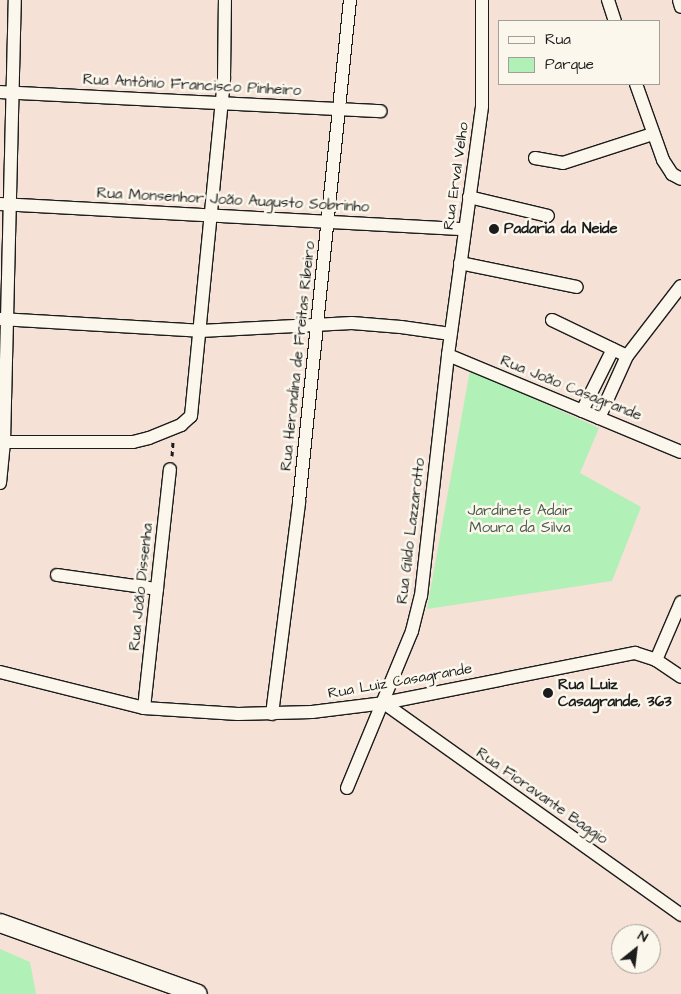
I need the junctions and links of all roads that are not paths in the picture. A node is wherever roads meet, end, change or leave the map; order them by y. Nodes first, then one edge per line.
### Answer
1 (16, 0) edge
2 (225, 0) edge
3 (350, 0) edge
4 (482, 0) edge
5 (608, 0) edge
6 (679, 0) edge
7 (681, 7) edge
8 (615, 20) edge
9 (636, 85) edge
10 (0, 92) edge
11 (13, 92) junction
12 (220, 103) junction
13 (339, 108) junction
14 (381, 110) dead end
15 (653, 134) junction
16 (535, 158) dead end
17 (681, 179) edge
18 (469, 197) junction
19 (5, 204) edge
20 (210, 215) junction
21 (548, 216) dead end
22 (328, 221) junction
23 (464, 228) junction
24 (460, 263) junction
25 (681, 286) edge
26 (577, 288) dead end
27 (4, 320) edge
28 (552, 320) dead end
29 (317, 324) junction
30 (200, 331) junction
31 (451, 334) junction
32 (612, 349) junction
33 (448, 355) junction
34 (627, 356) junction
35 (582, 411) junction
36 (600, 418) junction
37 (2, 428) edge
38 (4, 442) junction
39 (681, 452) edge
40 (170, 469) road end
41 (0, 483) edge
42 (57, 575) dead end
43 (157, 590) junction
44 (681, 602) edge
45 (656, 660) junction
46 (0, 672) edge
47 (681, 678) edge
48 (384, 703) junction
49 (144, 708) junction
50 (272, 714) junction
51 (347, 788) dead end
52 (681, 915) edge
53 (0, 923) edge
54 (198, 994) edge

1 - 11 street
2 - 12 street
3 - 13 street, Rua Herondina de Freitas Ribeiro
4 - 18 street, Rua Erval Velho
5 - 8 street
6 - 7 street
9 - 15 street
10 - 11 street, Rua Antônio Francisco Pinheiro
11 - 12 street, Rua Antônio Francisco Pinheiro
11 - 19 street
12 - 13 street, Rua Antônio Francisco Pinheiro
12 - 20 street
13 - 14 street, Rua Antônio Francisco Pinheiro
13 - 22 street, Rua Herondina de Freitas Ribeiro
15 - 16 street
15 - 17 street
18 - 21 street
18 - 23 street, Rua Erval Velho
19 - 20 street, Rua Monsenhor João Augusto Sobrinho
19 - 27 street
20 - 22 street, Rua Monsenhor João Augusto Sobrinho
20 - 30 street
22 - 23 street, Rua Monsenhor João Augusto Sobrinho
22 - 29 street, Rua Herondina de Freitas Ribeiro
23 - 24 street, Rua Erval Velho
24 - 26 street
24 - 31 street, Rua Erval Velho
25 - 34 street
27 - 30 street
27 - 37 street
28 - 32 street
29 - 30 street
29 - 31 street
29 - 50 street, Rua Herondina de Freitas Ribeiro
30 - 38 street
31 - 33 street, Rua Erval Velho
32 - 34 street
32 - 35 street
33 - 35 street, Rua João Casagrande
33 - 48 street, Rua Gildo Lazzarotto
34 - 36 street
35 - 36 street, Rua João Casagrande
36 - 39 street, Rua João Casagrande
37 - 38 street
38 - 41 street
40 - 43 street, Rua João Dissenha
42 - 43 street
43 - 49 street, Rua João Dissenha
44 - 45 street
45 - 47 street, Rua Luiz Casagrande
45 - 48 street, Rua Luiz Casagrande
46 - 49 street, Rua Luiz Casagrande
48 - 50 street, Rua Luiz Casagrande
48 - 51 street, Rua Gildo Lazzarotto
48 - 52 street, Rua Fioravante Baggio
49 - 50 street, Rua Luiz Casagrande
53 - 54 main road

